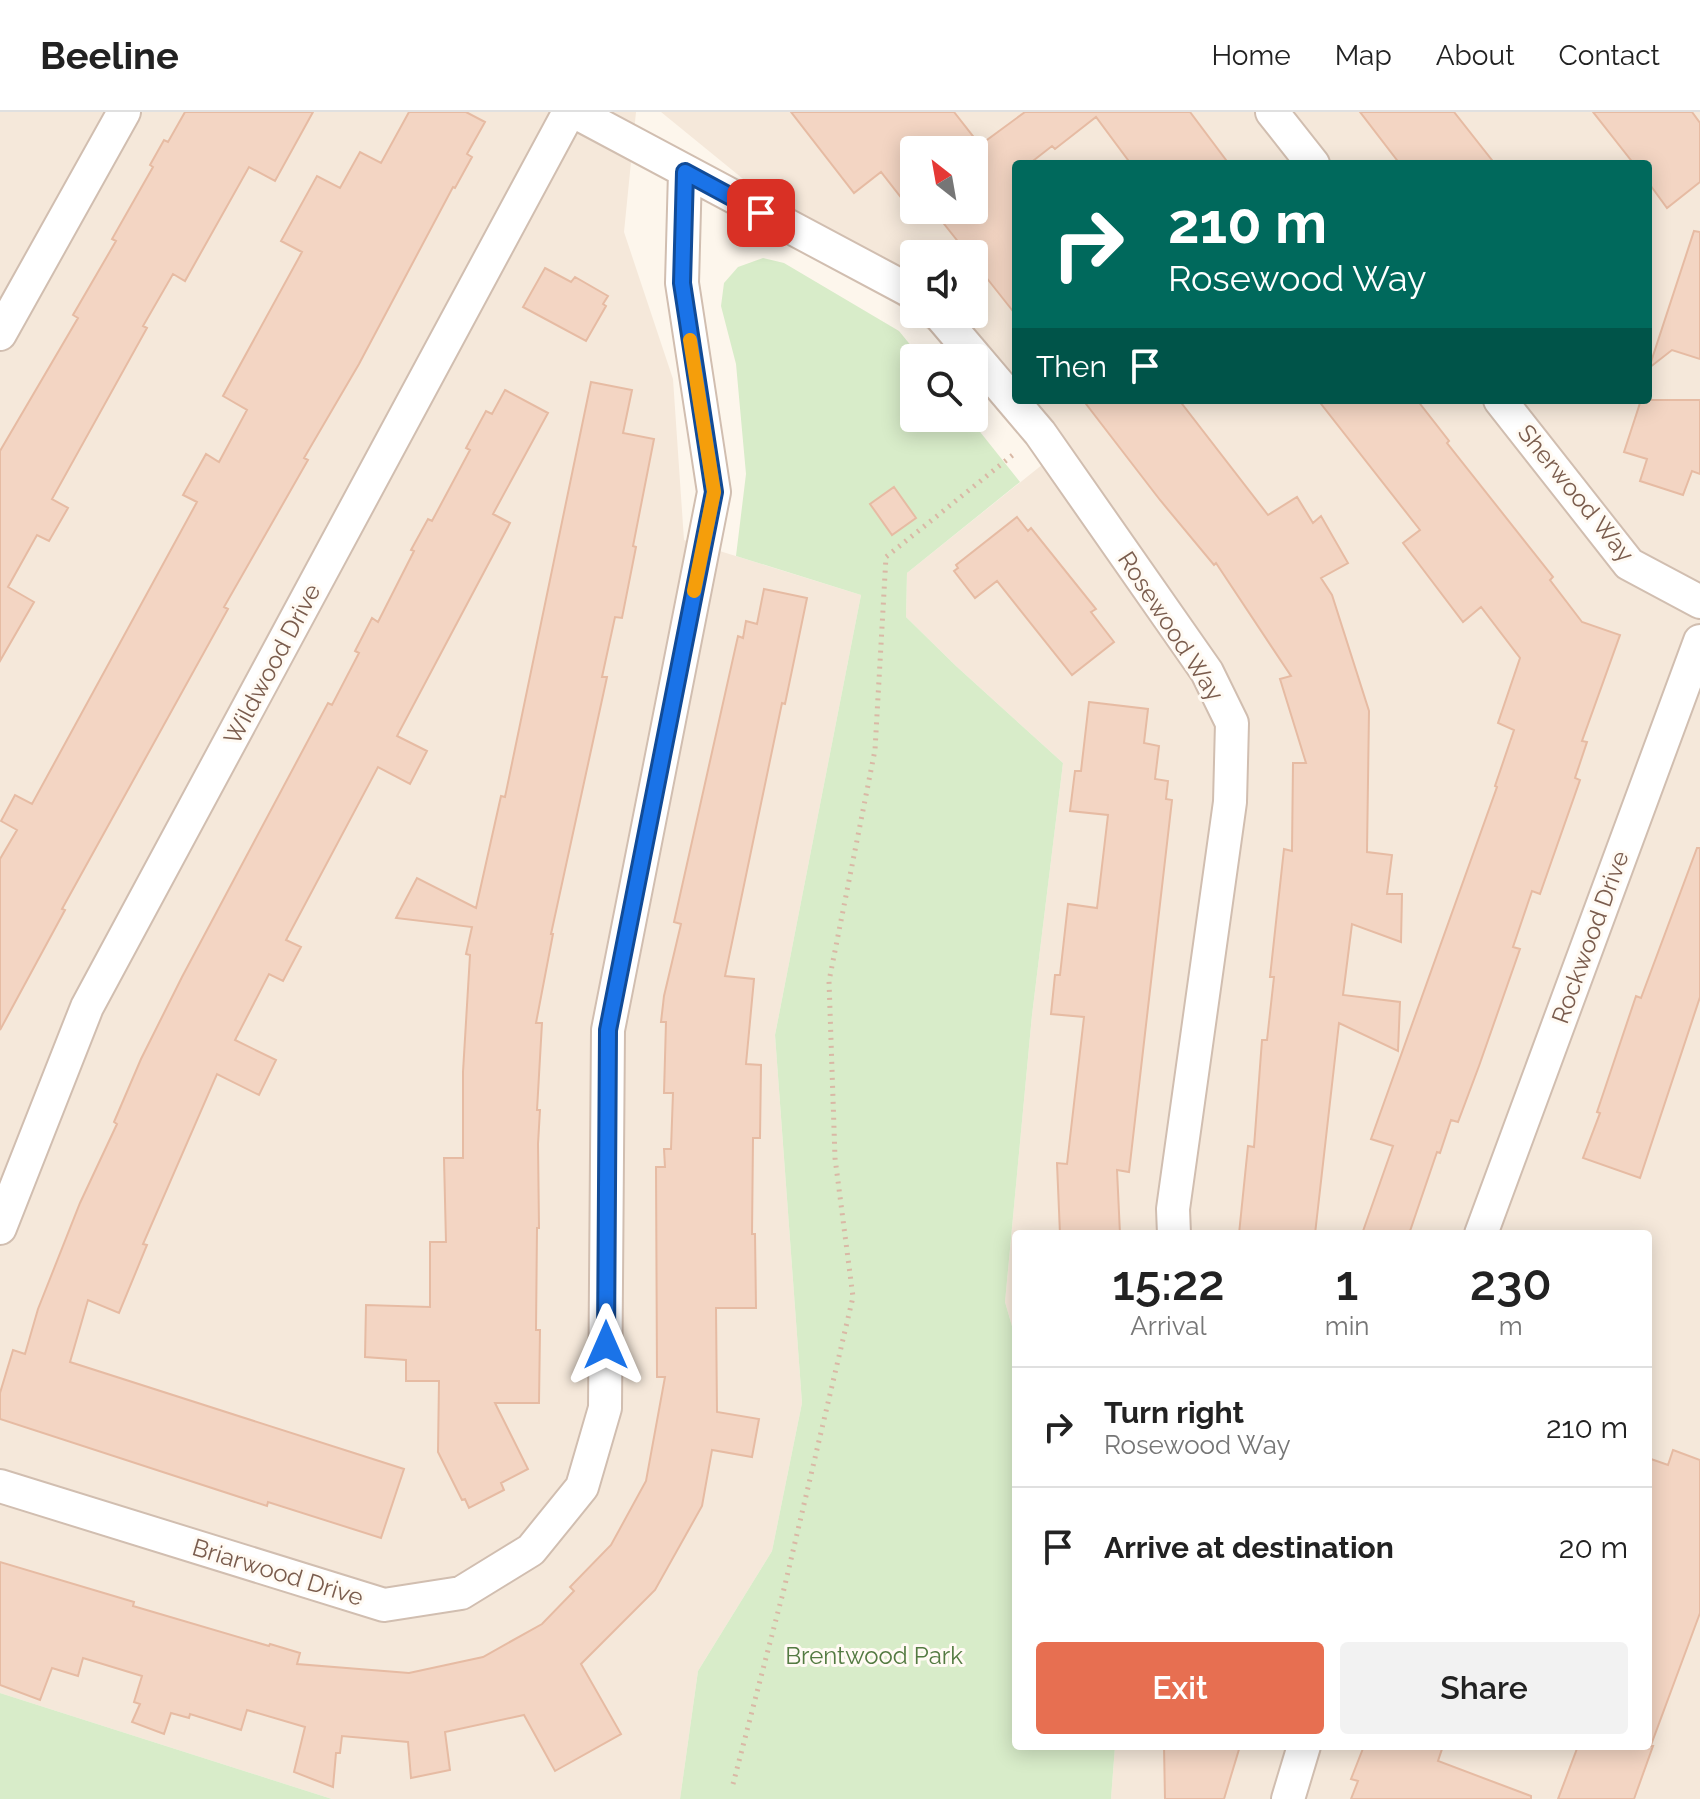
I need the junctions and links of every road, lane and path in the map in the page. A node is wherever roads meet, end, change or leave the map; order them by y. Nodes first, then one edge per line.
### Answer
1 (124, 112) edge
2 (569, 112) edge
3 (575, 112) edge
4 (1272, 112) edge
5 (1310, 160) edge
6 (685, 172) junction
7 (900, 286) edge
8 (951, 328) edge
9 (0, 334) edge
10 (1012, 400) edge
11 (1015, 404) edge
12 (1503, 404) edge
13 (1040, 433) junction
14 (1700, 602) edge
15 (1700, 641) edge
16 (0, 1228) edge
17 (1174, 1230) edge
18 (1482, 1230) edge
19 (0, 1486) edge
20 (1303, 1750) edge
21 (733, 1784) dead end
22 (1288, 1799) edge

1 - 9 street
2 - 16 street, Wildwood Drive
3 - 6 street
4 - 5 street
6 - 7 street
6 - 19 street, Briarwood Drive
8 - 10 street, Rosewood Way
11 - 13 street, Rosewood Way
12 - 14 street, Sherwood Way
13 - 17 street, Rosewood Way
13 - 21 path
15 - 18 street, Rockwood Drive
20 - 22 street

